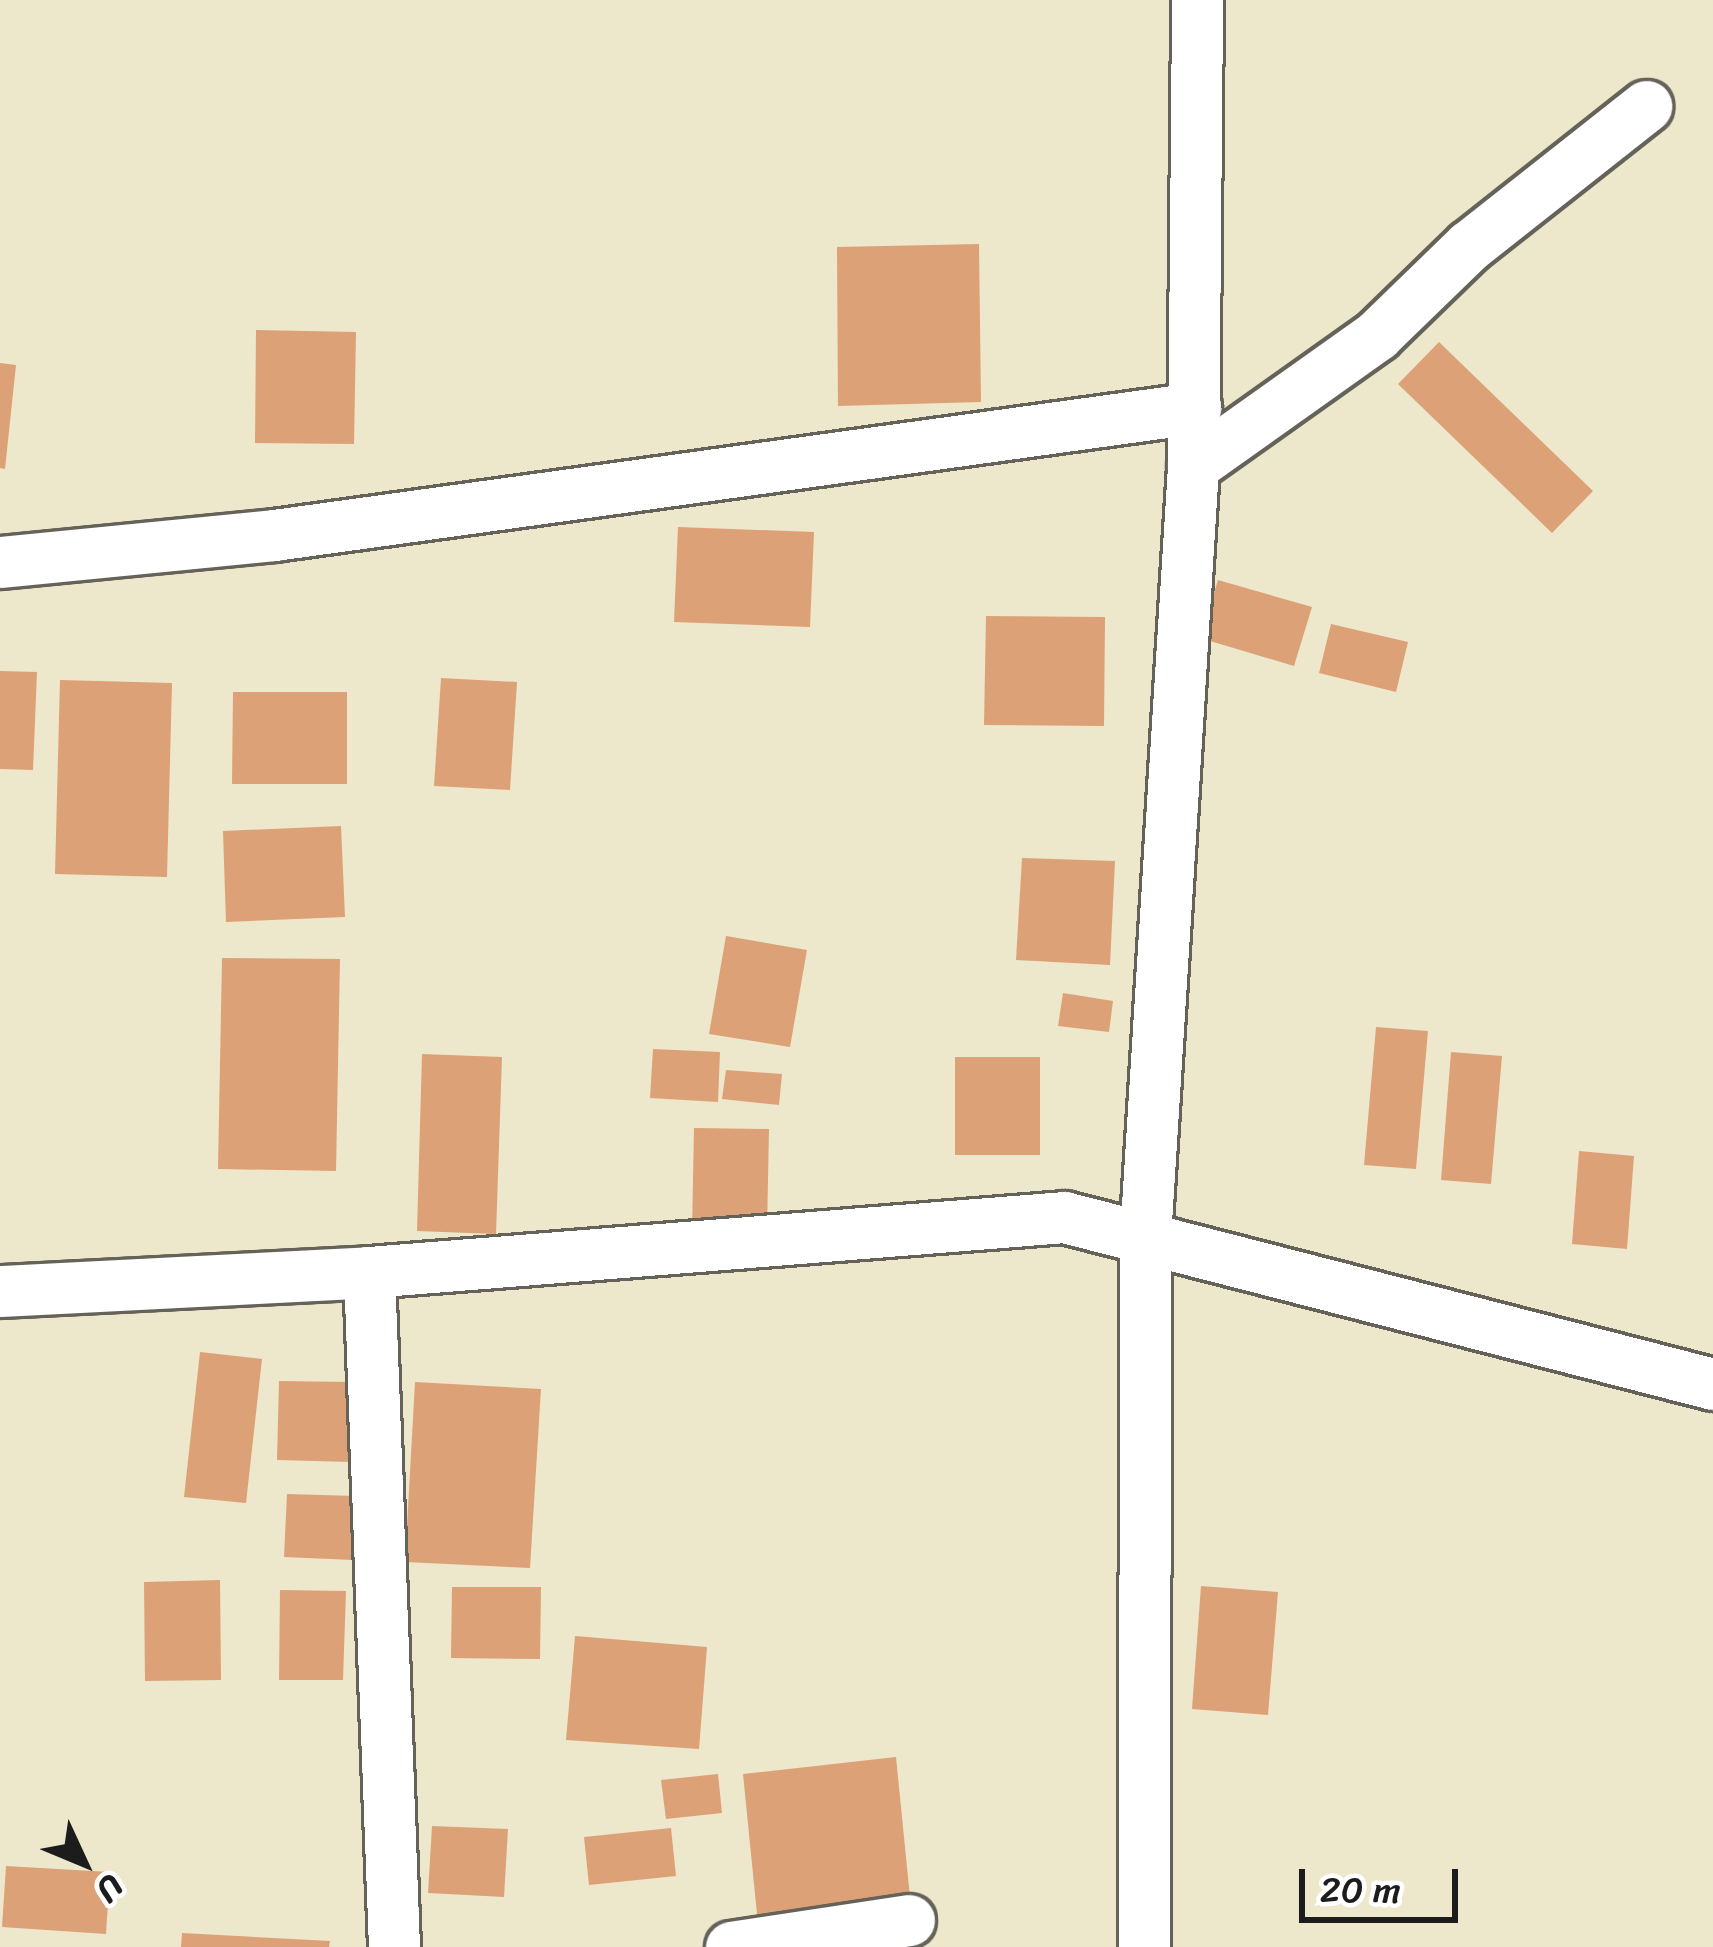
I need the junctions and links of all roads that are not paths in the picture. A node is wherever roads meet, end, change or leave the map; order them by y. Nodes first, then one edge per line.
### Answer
1 (1196, 0) edge
2 (1646, 106) dead end
3 (1195, 408) junction
4 (1193, 466) junction
5 (0, 562) edge
6 (1145, 1238) junction
7 (369, 1272) junction
8 (0, 1291) edge
9 (1713, 1384) edge
10 (909, 1920) dead end
11 (394, 1947) edge
12 (731, 1947) edge
13 (1144, 1947) edge

1 - 3 street
2 - 4 street
3 - 4 street
3 - 5 street
4 - 6 street
6 - 7 street
6 - 9 street
6 - 13 street
7 - 8 street
7 - 11 street
10 - 12 street

